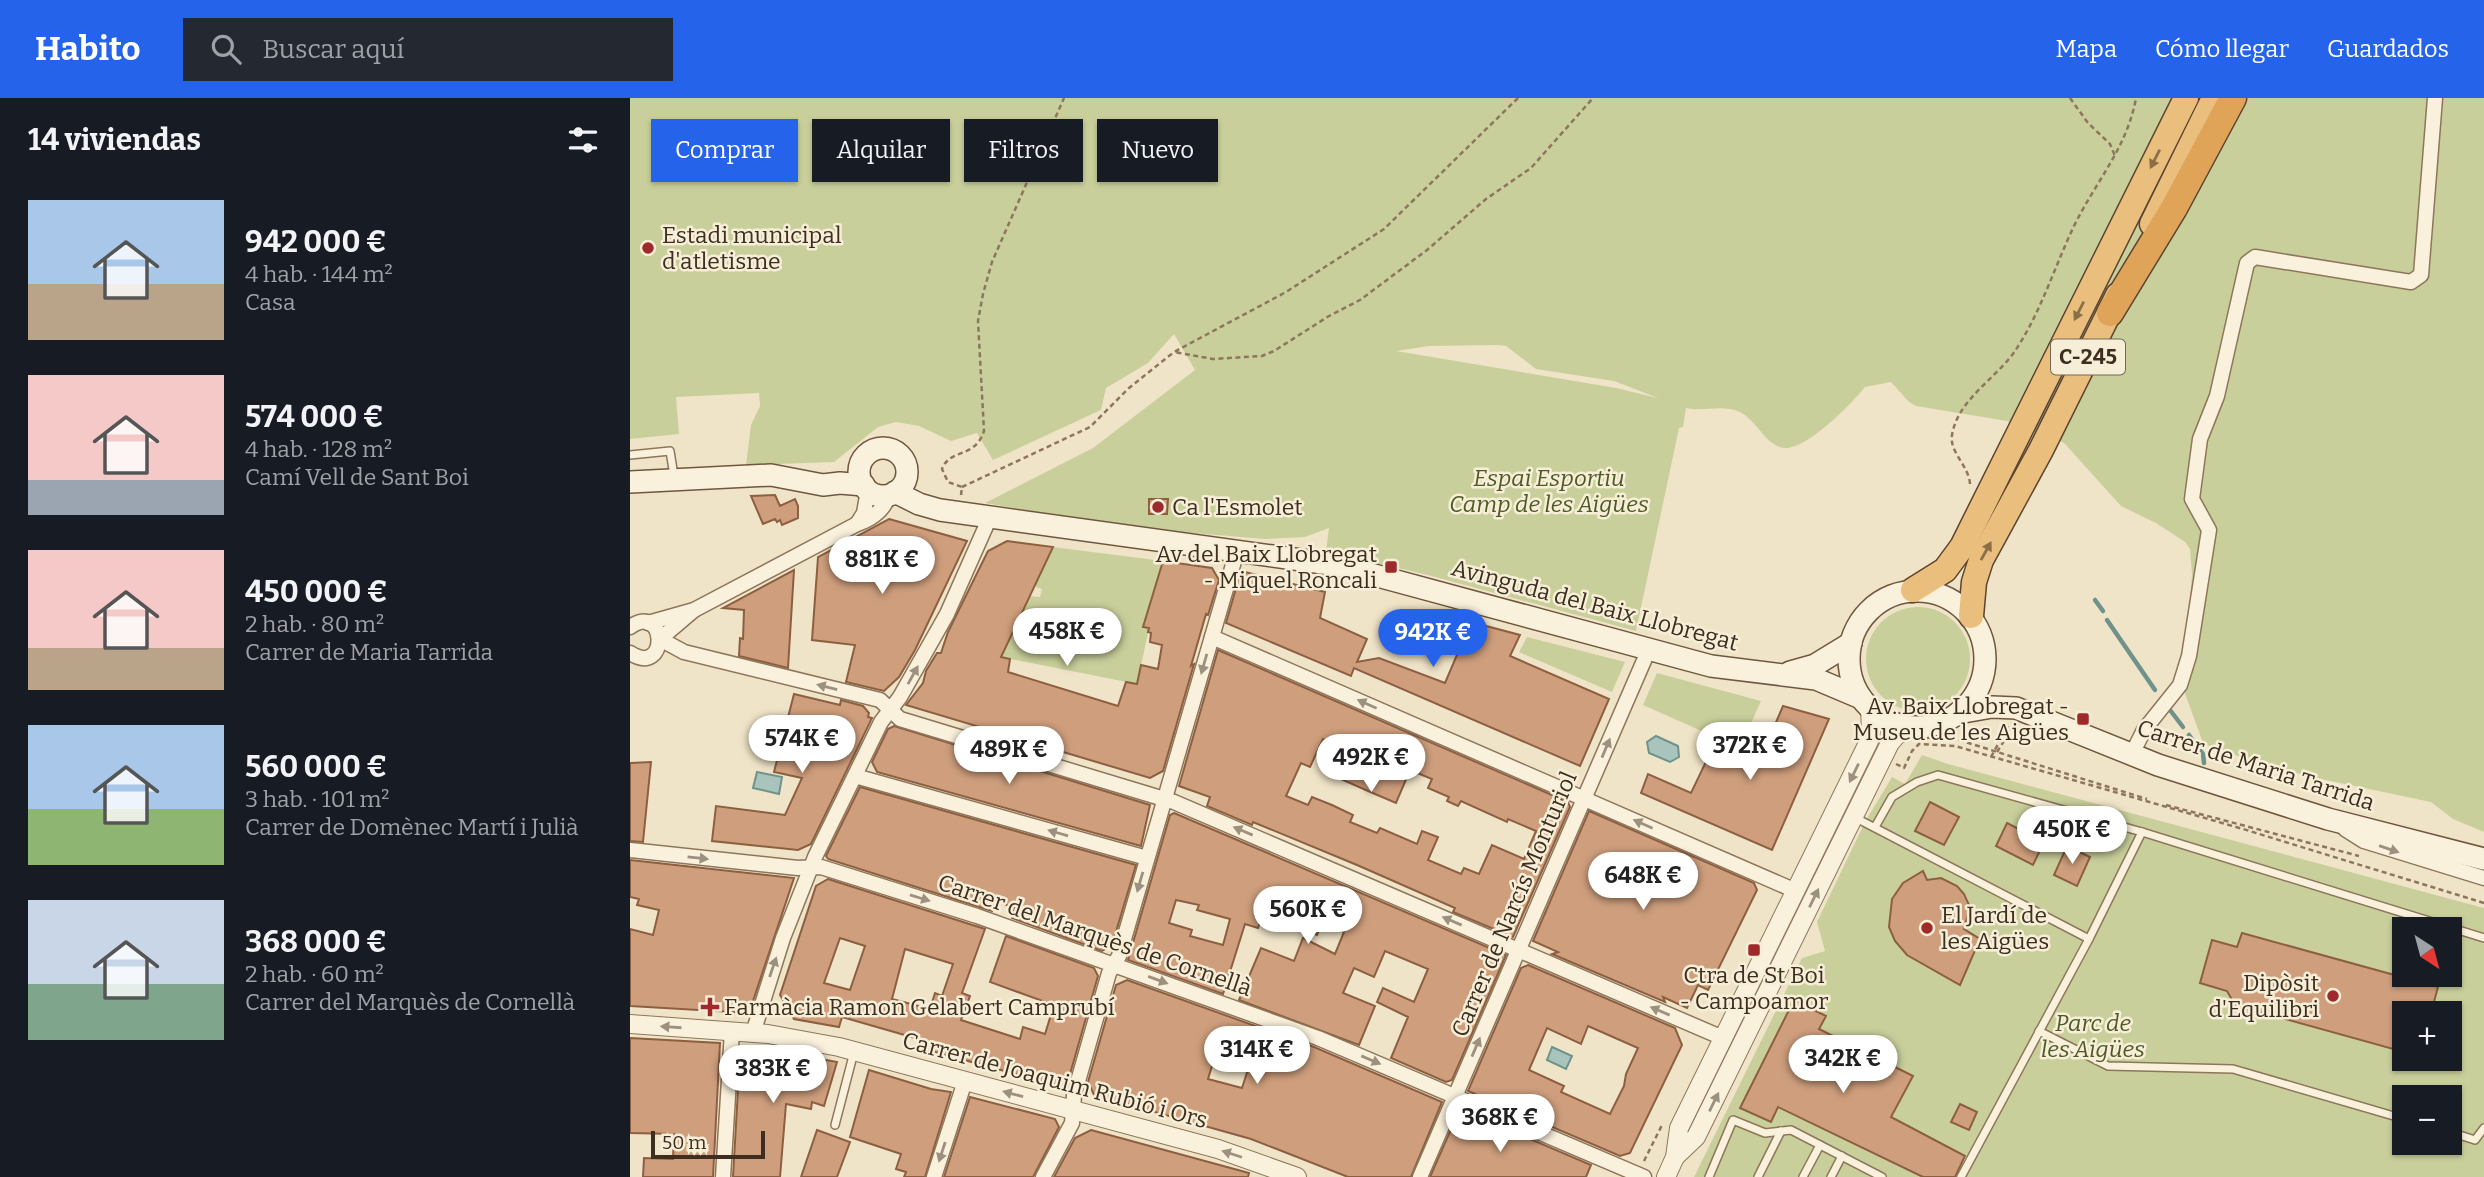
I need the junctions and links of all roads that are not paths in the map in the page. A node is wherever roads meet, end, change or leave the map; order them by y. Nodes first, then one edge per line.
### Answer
1 (2186, 98) edge
2 (2214, 98) edge
3 (2233, 98) edge
4 (2435, 98) edge
5 (2110, 313) junction
6 (630, 455) edge
7 (863, 459) junction
8 (907, 469) junction
9 (675, 479) junction
10 (801, 479) junction
11 (630, 482) edge
12 (866, 488) junction
13 (892, 493) junction
14 (949, 511) junction
15 (990, 517) junction
16 (857, 524) junction
17 (1237, 551) junction
18 (1913, 590) junction
19 (694, 610) junction
20 (1971, 616) junction
21 (648, 623) junction
22 (630, 627) edge
23 (1212, 637) junction
24 (660, 639) junction
25 (1851, 643) junction
26 (1649, 649) junction
27 (631, 654) edge
28 (1985, 669) junction
29 (1782, 675) junction
30 (1865, 703) junction
31 (890, 710) junction
32 (1958, 713) junction
33 (2015, 716) junction
34 (1916, 733) junction
35 (2132, 754) junction
36 (855, 776) junction
37 (1165, 799) junction
38 (1584, 799) junction
39 (1854, 817) junction
40 (2328, 819) junction
41 (1875, 827) junction
42 (2142, 832) junction
43 (630, 850) edge
44 (1147, 858) junction
45 (2484, 859) edge
46 (811, 868) junction
47 (2484, 878) edge
48 (1796, 891) junction
49 (2484, 938) edge
50 (2089, 939) junction
51 (1518, 950) junction
52 (1114, 964) junction
53 (630, 1024) edge
54 (732, 1031) junction
55 (2039, 1031) junction
56 (753, 1033) junction
57 (1723, 1038) junction
58 (854, 1051) junction
59 (965, 1081) junction
60 (1455, 1096) junction
61 (1073, 1110) junction
62 (2392, 1115) edge
63 (835, 1125) dead end
64 (2484, 1128) edge
65 (1781, 1131) junction
66 (2462, 1136) edge
67 (1820, 1145) junction
68 (1842, 1156) junction
69 (1675, 1157) junction
70 (1864, 1168) junction
71 (723, 1177) edge
72 (934, 1177) edge
73 (1043, 1177) edge
74 (1297, 1177) edge
75 (1420, 1177) edge
76 (1644, 1177) edge
77 (1666, 1177) edge
78 (1709, 1177) edge
79 (1758, 1177) edge
80 (1803, 1177) edge
81 (1832, 1177) edge
82 (1859, 1177) edge
83 (1882, 1177) edge
84 (1961, 1177) edge

1 -> 18 highway, C-245
2 - 5 highway, C-245
3 - 5 highway
4 - 35 street
20 -> 5 highway, C-245
6 - 9 lane
7 - 8 main road
7 - 10 main road
7 - 12 main road
8 - 13 main road
8 - 14 main road
9 - 10 main road
9 - 11 main road
10 - 12 main road
12 - 13 main road
12 - 16 street
13 - 14 main road, Avinguda del Baix Llobregat
13 - 16 street
14 - 15 main road, Avinguda del Baix Llobregat
15 - 17 main road, Avinguda del Baix Llobregat
31 -> 15 street
16 - 19 street
17 - 23 street
17 - 26 main road, Avinguda del Baix Llobregat
18 - 20 main road
18 - 25 main road
19 - 21 street
19 - 24 street
20 - 28 main road
21 - 22 street
21 - 24 street
23 -> 37 street
38 -> 23 street
24 - 27 street
31 -> 24 street
25 - 29 main road, Avinguda del Baix Llobregat
25 - 30 main road
26 - 29 main road, Avinguda del Baix Llobregat
38 -> 26 street, Carrer de Narcís Monturiol
28 - 32 main road
28 - 33 main road
29 - 30 main road, Avinguda del Baix Llobregat
30 - 34 main road
30 -> 48 street
31 - 36 street
31 - 37 street
32 - 33 main road
32 - 34 main road
33 - 35 main road, Carrer de Maria Tarrida
34 - 39 street
35 - 40 main road, Carrer de Maria Tarrida
44 -> 36 street
36 - 46 street
37 - 44 street
51 -> 37 street
48 -> 38 street
38 - 51 street, Carrer de Narcís Monturiol
39 - 41 lane
69 -> 39 street
40 - 45 main road, Carrer de Maria Tarrida
40 -> 47 street
41 - 42 lane
41 - 50 lane
42 - 49 lane
42 - 50 lane
43 -> 46 street, Carrer del Marquès de Cornellà
44 -> 52 street
46 -> 52 street, Carrer del Marquès de Cornellà
56 -> 46 street
48 - 57 street
50 - 55 lane
57 -> 51 street
60 -> 51 street, Carrer de Narcís Monturiol
52 -> 60 street, Carrer del Marquès de Cornellà
52 - 61 street
54 -> 53 street, Carrer de Joaquim Rubió i Ors
54 - 56 street, Carrer de Joaquim Rubió i Ors
54 - 71 street
55 - 62 lane
55 - 84 lane
56 - 58 street, Carrer de Joaquim Rubió i Ors
57 - 69 street
58 - 59 street, Carrer de Joaquim Rubió i Ors
58 - 63 lane
61 -> 59 street, Carrer de Joaquim Rubió i Ors
59 -> 72 street
60 - 75 street, Carrer de Narcís Monturiol
60 - 76 street, Carrer del Marquès de Cornellà
61 - 73 street
74 -> 61 street, Carrer de Joaquim Rubió i Ors
64 - 66 lane
65 - 67 lane
65 - 78 lane
65 - 79 lane
67 - 68 lane
67 - 80 lane
68 - 70 lane
68 - 81 lane
69 - 77 street
70 - 82 lane
70 - 83 lane

